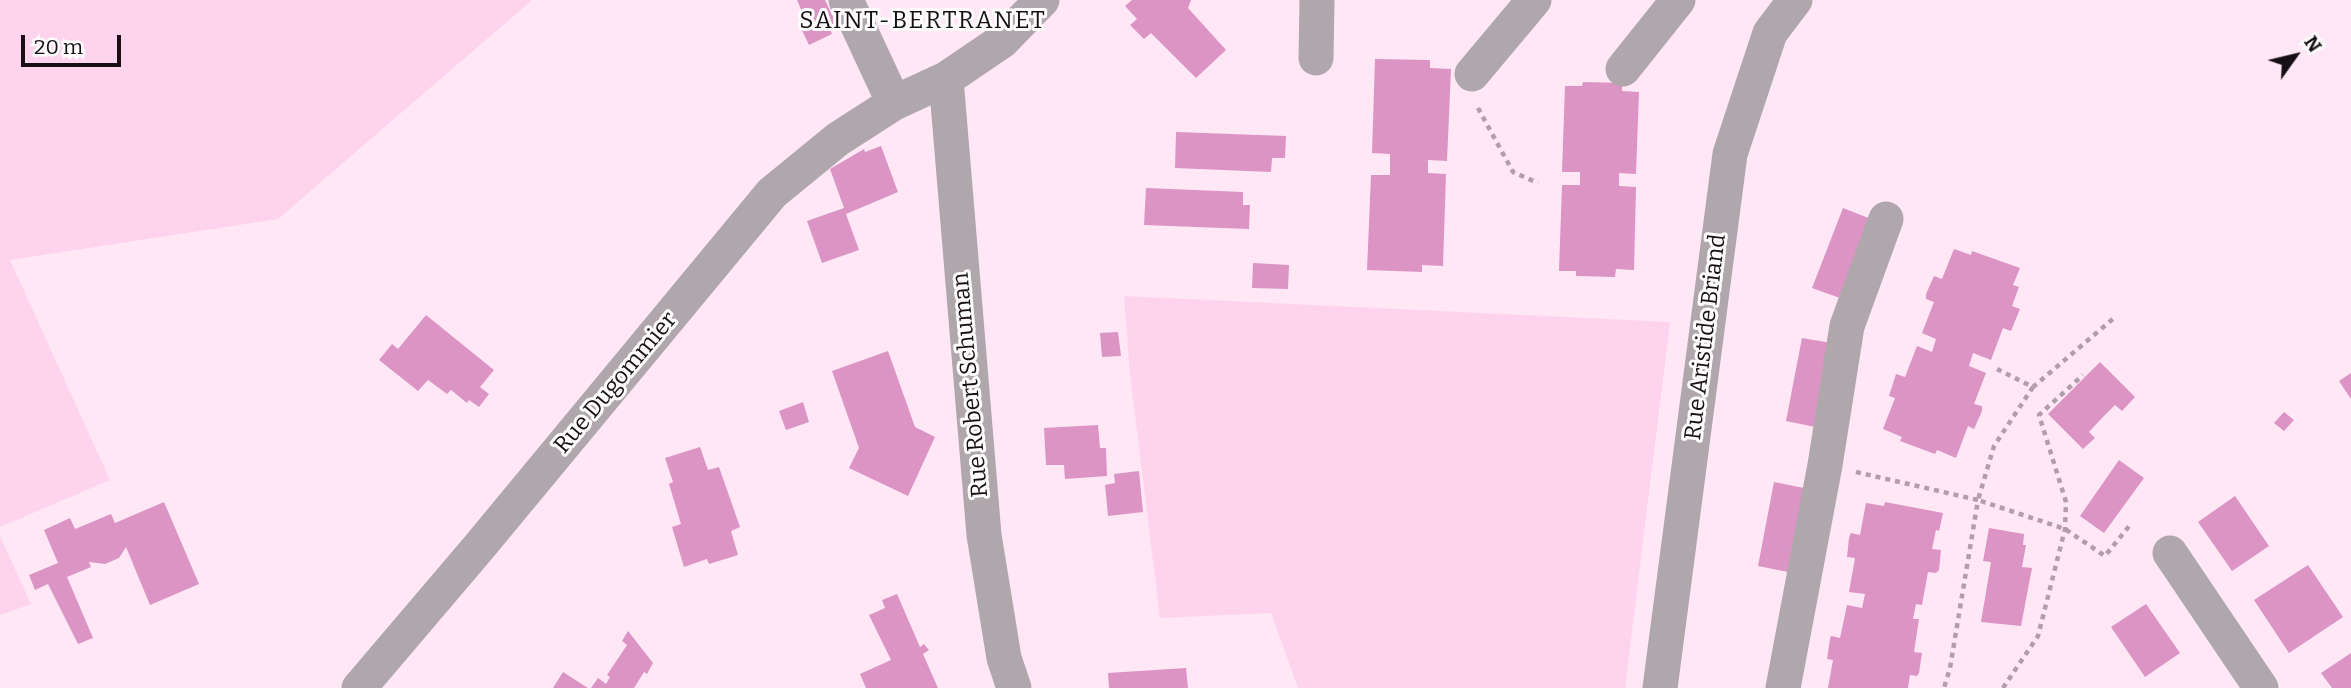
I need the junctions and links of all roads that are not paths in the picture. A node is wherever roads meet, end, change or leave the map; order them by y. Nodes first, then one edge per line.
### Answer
1 (846, 0) edge
2 (1042, 0) edge
3 (1317, 0) edge
4 (1534, 0) edge
5 (1678, 0) edge
6 (1796, 0) edge
7 (1316, 58) dead end
8 (1623, 69) dead end
9 (1472, 74) road end
10 (946, 79) junction
11 (894, 103) junction
12 (1886, 219) dead end
13 (2170, 553) dead end
14 (1670, 683) edge
15 (359, 688) edge
16 (1014, 688) edge
17 (1783, 688) edge
18 (2261, 688) edge

1 - 11 street
2 - 10 street, Rue Dugommier
3 - 7 street
4 - 9 street
5 - 8 street
6 - 14 street, Rue Aristide Briand
10 - 11 street, Rue Dugommier
10 - 16 street, Rue Robert Schuman
11 - 15 street, Rue Dugommier
12 - 17 street
13 - 18 street

